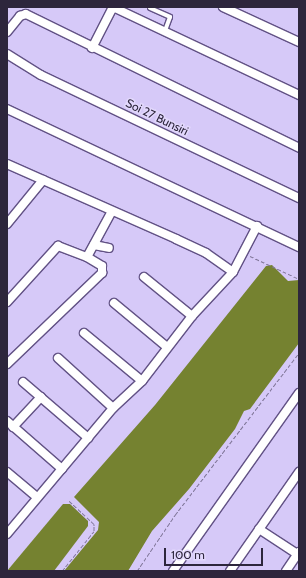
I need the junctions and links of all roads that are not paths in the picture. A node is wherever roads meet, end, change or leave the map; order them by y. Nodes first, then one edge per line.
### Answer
1 (223, 7) edge
2 (150, 8) dead end
3 (165, 31) junction
4 (7, 32) edge
5 (299, 42) edge
6 (92, 48) junction
7 (7, 54) edge
8 (299, 95) edge
9 (7, 109) edge
10 (299, 148) edge
11 (7, 164) edge
12 (43, 180) junction
13 (299, 198) edge
14 (112, 211) junction
15 (7, 224) edge
16 (257, 226) junction
17 (94, 245) junction
18 (299, 247) edge
19 (109, 248) dead end
20 (87, 257) junction
21 (233, 272) junction
22 (144, 277) dead end
23 (7, 302) edge
24 (114, 303) dead end
25 (192, 316) junction
26 (84, 333) dead end
27 (167, 347) junction
28 (58, 358) dead end
29 (7, 364) edge
30 (142, 381) junction
31 (23, 382) dead end
32 (299, 393) edge
33 (40, 397) junction
34 (114, 408) junction
35 (10, 424) edge
36 (88, 438) junction
37 (62, 469) junction
38 (7, 472) edge
39 (299, 473) edge
40 (37, 497) junction
41 (8, 529) edge
42 (260, 529) junction
43 (298, 553) edge
44 (173, 571) edge
45 (230, 571) edge
46 (286, 571) edge

1 - 5 street
2 - 3 lane
3 - 6 street
3 - 8 street
4 - 6 street
6 - 10 street
7 - 13 street, Soi 27 Bunsiri
9 - 16 street
11 - 12 street
12 - 14 street
12 - 15 street
14 - 17 street
14 - 21 street
16 - 18 street
16 - 21 street
17 - 19 street
17 - 20 street
20 - 23 street
20 - 29 street
21 - 25 street
22 - 25 street
24 - 27 street
25 - 27 street
26 - 30 street
27 - 30 street
28 - 34 street
30 - 34 street
31 - 33 street
32 - 44 street
33 - 35 street
33 - 36 street
34 - 36 street
35 - 37 street
36 - 37 street
37 - 40 street
38 - 40 street
39 - 42 street
40 - 41 street
42 - 43 street
42 - 45 street
43 - 46 street

